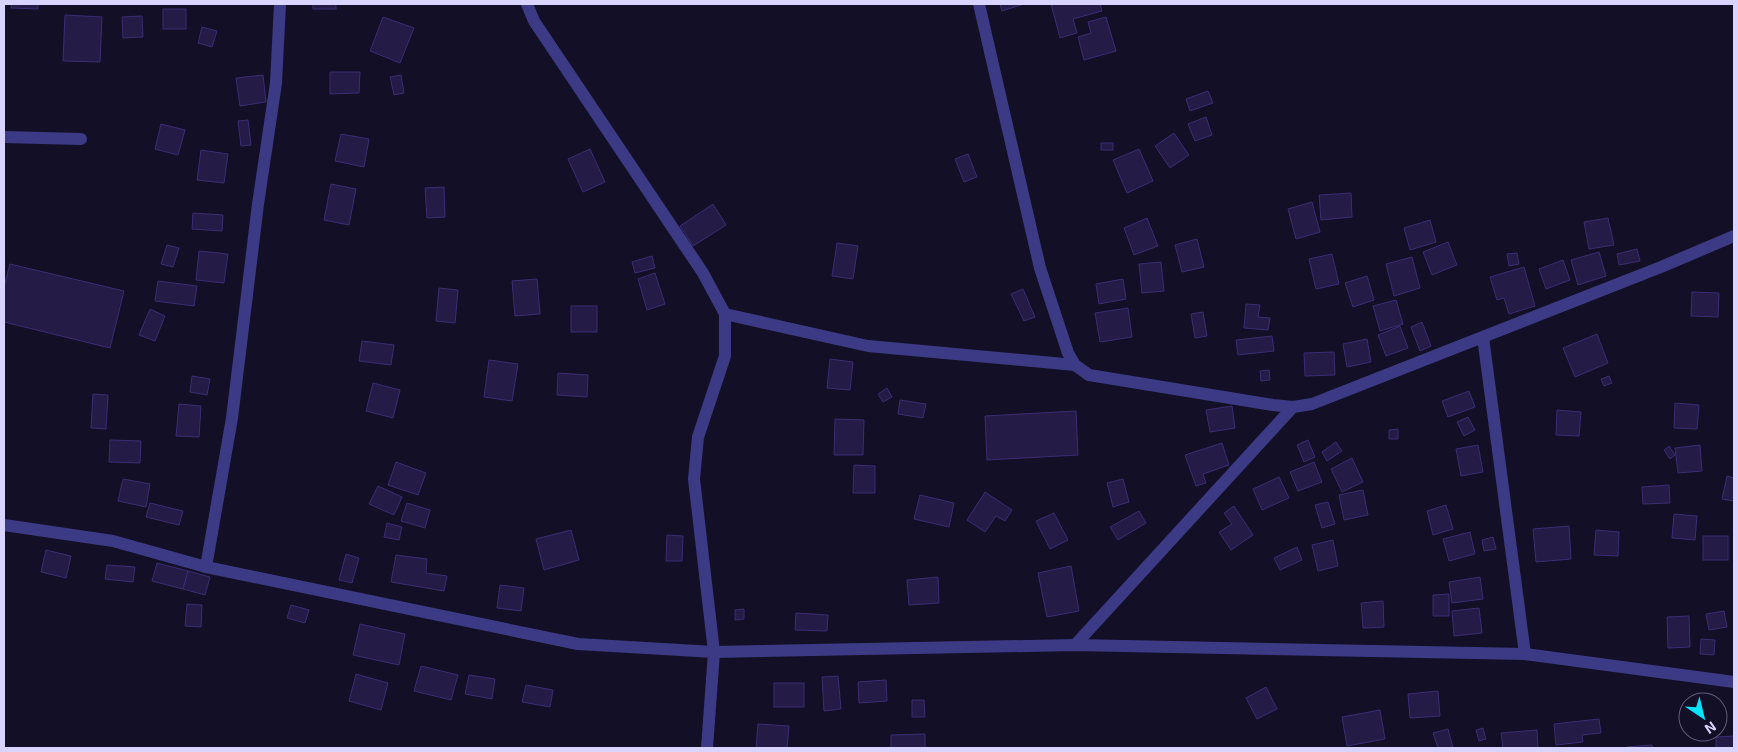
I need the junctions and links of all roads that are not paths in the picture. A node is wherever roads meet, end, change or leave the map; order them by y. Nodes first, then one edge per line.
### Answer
1 (280, 4) edge
2 (527, 4) edge
3 (979, 4) edge
4 (4, 137) edge
5 (81, 139) dead end
6 (1734, 236) edge
7 (725, 314) junction
8 (1483, 337) junction
9 (1075, 366) junction
10 (1293, 407) junction
11 (4, 525) edge
12 (206, 567) junction
13 (1075, 645) junction
14 (714, 652) junction
15 (1525, 654) junction
16 (1734, 682) edge
17 (707, 748) edge

1 - 12 street
2 - 7 street
3 - 9 street
4 - 5 street
6 - 8 street
7 - 9 street
7 - 14 street
8 - 10 street
8 - 15 street
9 - 10 street
10 - 13 street
11 - 12 street
12 - 14 street
13 - 14 street
13 - 15 street
14 - 17 street
15 - 16 street

